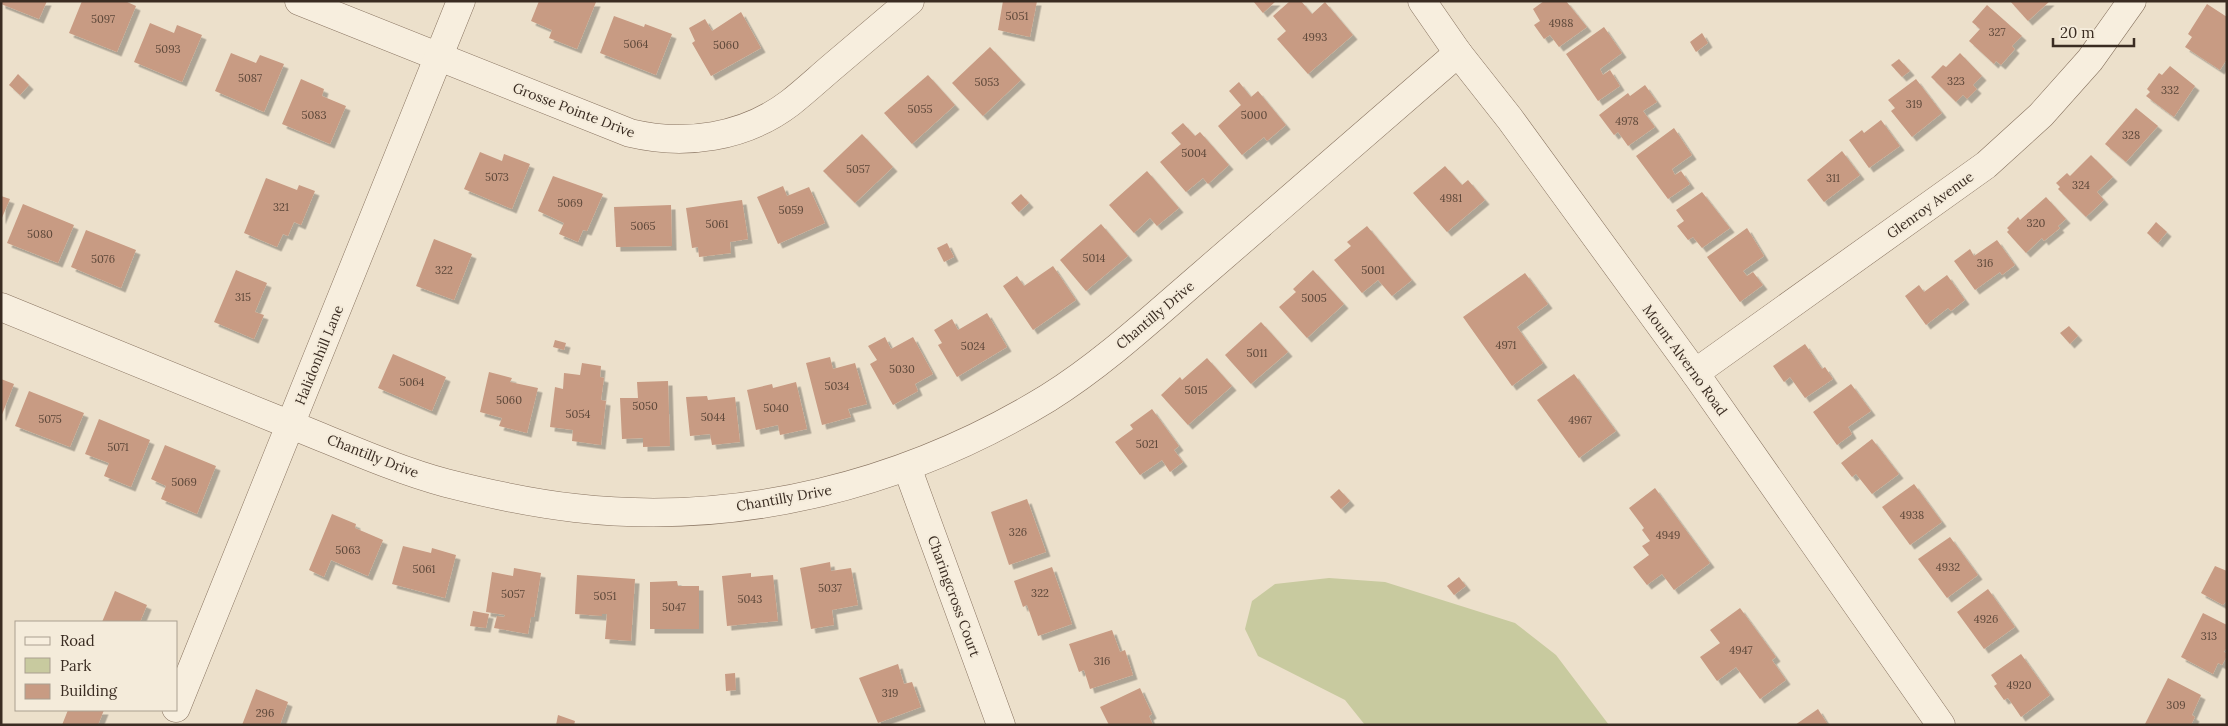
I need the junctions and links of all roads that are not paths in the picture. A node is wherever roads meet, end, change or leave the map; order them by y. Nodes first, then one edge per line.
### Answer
1 (299, 1) edge
2 (461, 1) edge
3 (910, 1) edge
4 (1422, 1) edge
5 (2126, 4) edge
6 (1458, 53) junction
7 (438, 57) junction
8 (1, 307) edge
9 (1695, 373) junction
10 (291, 424) junction
11 (907, 467) junction
12 (178, 704) edge
13 (175, 711) edge
14 (170, 725) edge
15 (1001, 725) edge
16 (1941, 725) edge

1 - 7 street, Grosse Pointe Drive
2 - 7 street, Halidonhill Lane
3 - 7 street, Grosse Pointe Drive
4 - 6 street, Mount Alverno Road
5 - 9 street, Glenroy Avenue
6 - 9 street, Mount Alverno Road
6 - 11 street, Chantilly Drive
7 - 10 street, Halidonhill Lane
8 - 10 street, Chantilly Drive
9 - 16 street, Mount Alverno Road
10 - 11 street, Chantilly Drive
10 - 12 street, Halidonhill Lane
11 - 15 street, Charingcross Court
13 - 14 street, Halidonhill Lane

